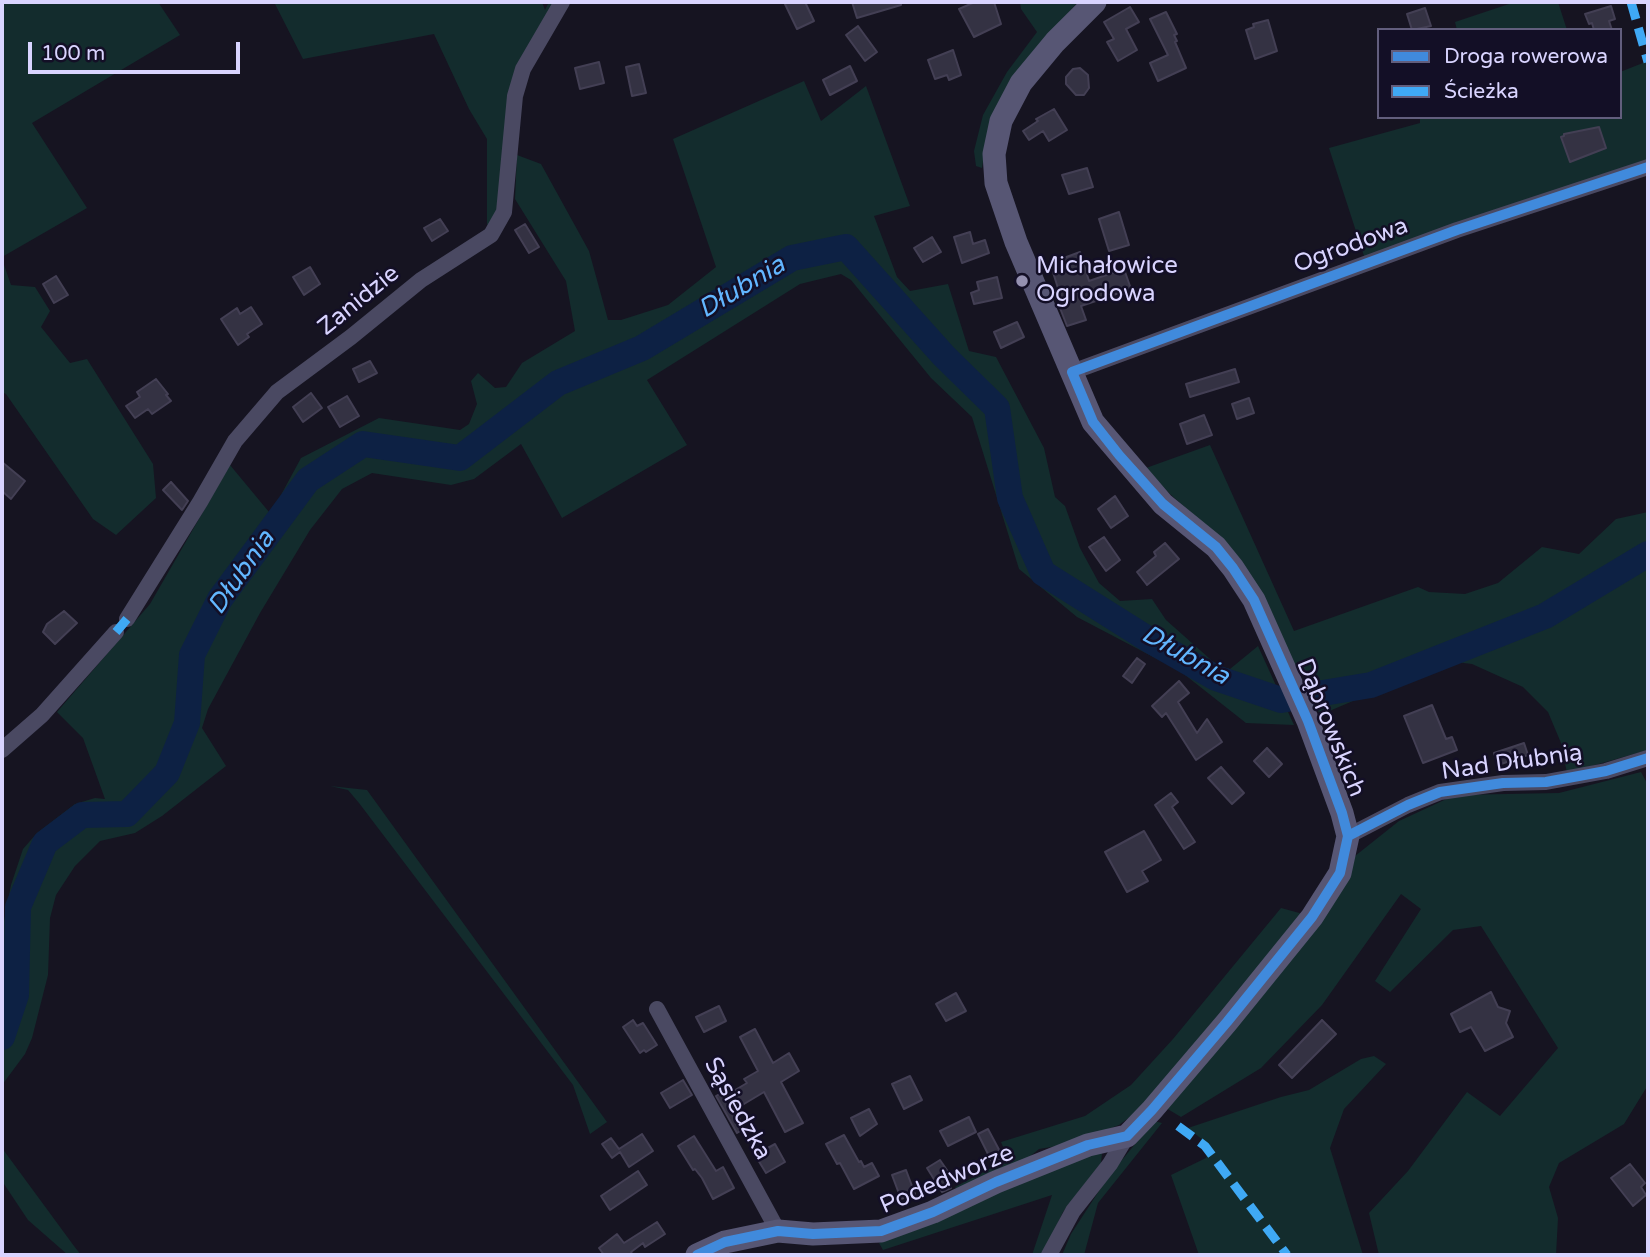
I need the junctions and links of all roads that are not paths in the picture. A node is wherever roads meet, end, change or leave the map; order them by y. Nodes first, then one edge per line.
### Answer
1 (562, 2) edge
2 (1095, 2) edge
3 (1648, 167) edge
4 (1072, 372) junction
5 (127, 619) dead end
6 (116, 632) dead end
7 (2, 750) edge
8 (1648, 758) edge
9 (1348, 836) junction
10 (657, 1009) dead end
11 (1127, 1136) junction
12 (778, 1231) junction
13 (698, 1255) edge
14 (1049, 1255) edge

1 - 5 street, Zanidzie
2 - 4 street, Dąbrowskich
3 - 4 street, Ogrodowa
4 - 9 street, Dąbrowskich
6 - 7 street
8 - 9 street, Nad Dłubnią
9 - 11 street, Dąbrowskich
10 - 12 street, Sąsiedzka
11 - 12 street, Podedworze
11 - 14 street, Dąbrowskich
12 - 13 street, Podedworze

